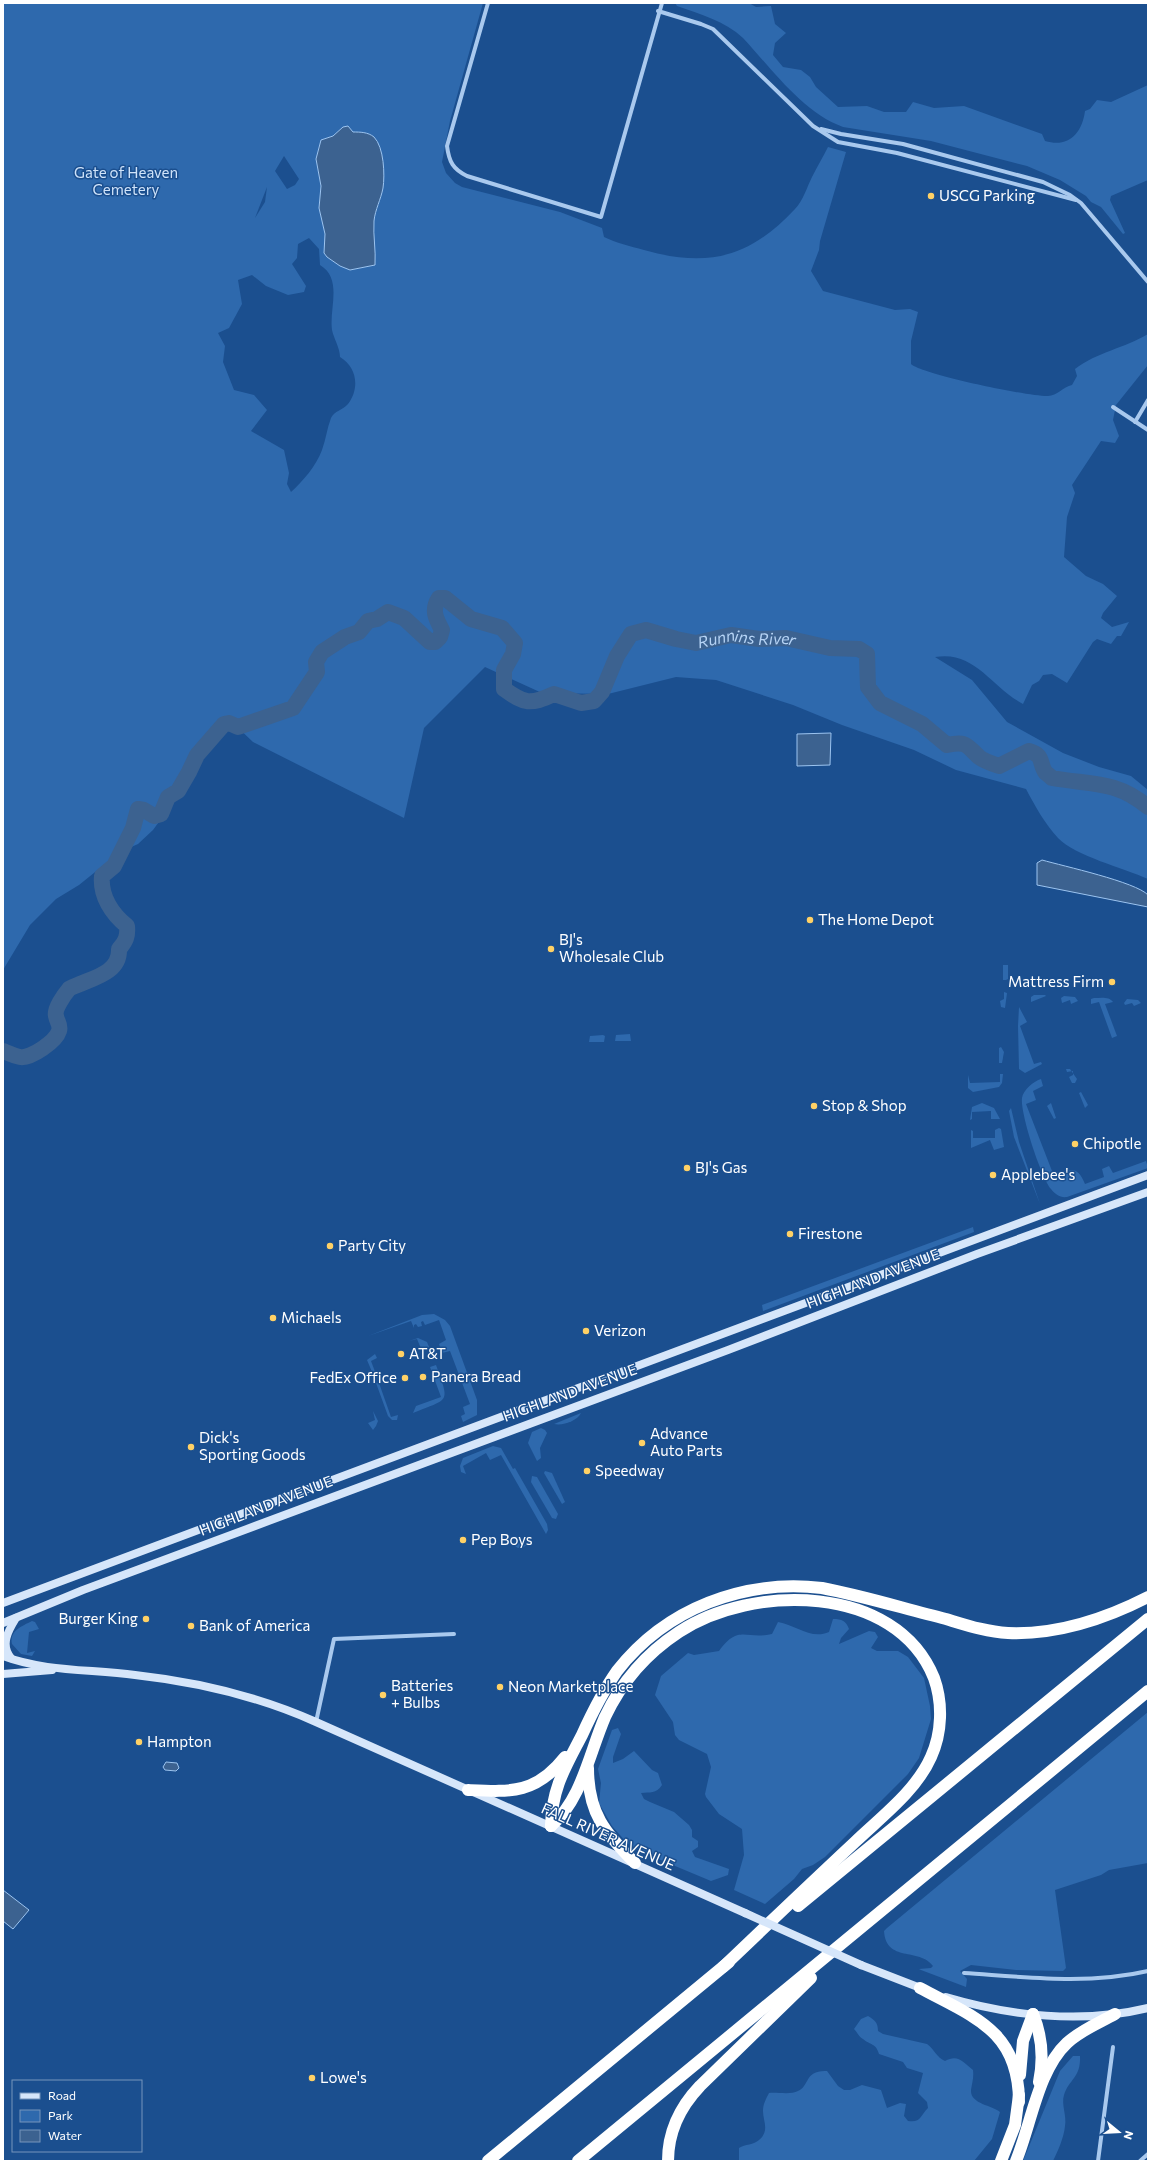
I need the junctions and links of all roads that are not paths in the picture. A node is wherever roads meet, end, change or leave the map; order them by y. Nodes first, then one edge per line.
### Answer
1 (488, 3) edge
2 (662, 3) edge
3 (658, 11) junction
4 (816, 127) junction
5 (1076, 200) junction
6 (1148, 282) edge
7 (1148, 400) edge
8 (1113, 407) dead end
9 (1135, 422) junction
10 (1148, 430) edge
11 (1148, 1175) edge
12 (1148, 1192) edge
13 (1148, 1597) edge
14 (3, 1603) edge
15 (16, 1618) junction
16 (1148, 1619) edge
17 (3, 1623) edge
18 (454, 1634) dead end
19 (3, 1656) edge
20 (13, 1660) junction
21 (58, 1669) junction
22 (3, 1674) edge
23 (1148, 1692) edge
24 (316, 1722) junction
25 (587, 1724) junction
26 (588, 1764) junction
27 (468, 1790) junction
28 (550, 1826) junction
29 (635, 1863) junction
30 (855, 1934) junction
31 (723, 1967) junction
32 (1148, 1971) edge
33 (964, 1973) dead end
34 (920, 1988) junction
35 (1148, 2008) edge
36 (1033, 2014) junction
37 (1115, 2014) junction
38 (1113, 2047) dead end
39 (1019, 2102) junction
40 (1028, 2127) junction
41 (1148, 2154) edge
42 (488, 2161) edge
43 (578, 2161) edge
44 (668, 2161) edge
45 (1001, 2161) edge
46 (1016, 2161) edge
47 (1098, 2161) edge
48 (1140, 2161) edge

1 - 3 street
2 - 3 street
3 - 4 street
4 - 5 street
4 - 5 street
5 - 6 street
7 - 9 street
8 - 9 street
9 - 10 street
11 - 14 main road, HIGHLAND AVENUE
12 - 15 main road, HIGHLAND AVENUE
13 - 25 highway
15 - 17 main road, HIGHLAND AVENUE
15 - 20 main road
16 - 31 highway
18 - 24 street
19 - 20 main road, FALL RIVER AVENUE
20 - 21 main road, FALL RIVER AVENUE
21 - 22 main road, FALL RIVER AVENUE
21 - 24 main road, FALL RIVER AVENUE
23 - 30 highway
24 - 27 main road, FALL RIVER AVENUE
25 - 27 highway
25 - 28 highway
26 - 28 highway
26 - 29 highway
26 - 31 highway
27 - 28 main road, FALL RIVER AVENUE
28 - 29 main road, FALL RIVER AVENUE
29 - 34 main road, FALL RIVER AVENUE, bridge
30 - 43 highway
30 - 44 highway
31 - 42 highway
32 - 33 street
34 - 36 main road, FALL RIVER AVENUE
34 - 39 highway
35 - 37 main road, FALL RIVER AVENUE
36 - 37 main road, FALL RIVER AVENUE
36 - 39 highway
36 - 40 highway
37 - 40 highway
38 - 47 street
39 - 45 highway
40 - 46 highway
41 - 48 street

